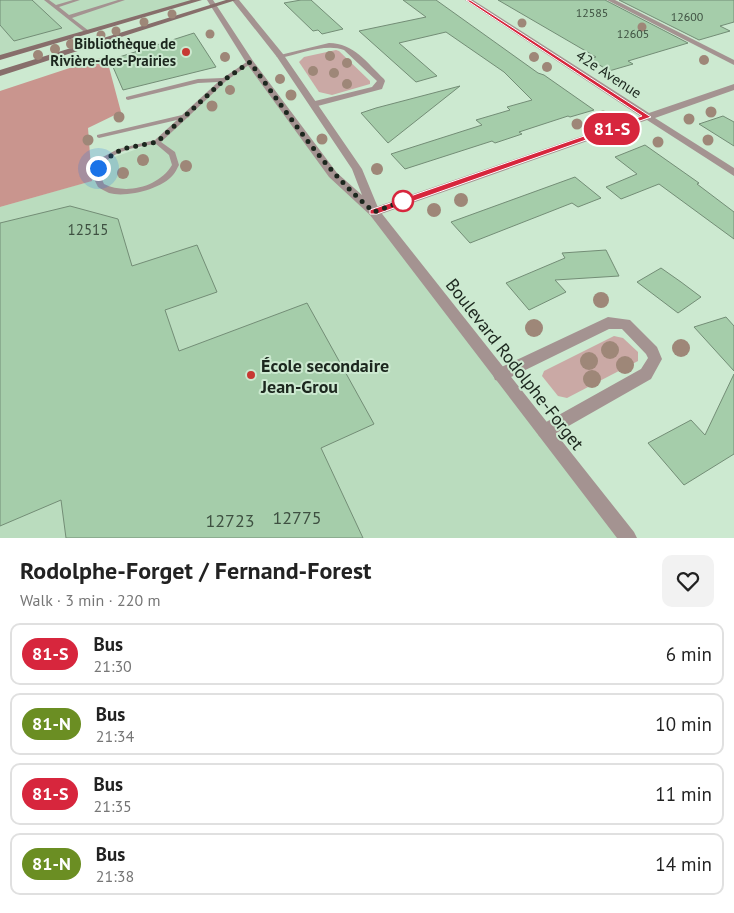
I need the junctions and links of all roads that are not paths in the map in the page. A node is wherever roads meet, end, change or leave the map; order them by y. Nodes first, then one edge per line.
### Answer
1 (46, 0) edge
2 (78, 0) edge
3 (122, 0) edge
4 (199, 0) edge
5 (234, 0) edge
6 (468, 0) edge
7 (610, 0) edge
8 (212, 3) edge
9 (55, 7) junction
10 (68, 17) junction
11 (87, 32) junction
12 (280, 56) junction
13 (0, 58) edge
14 (250, 62) junction
15 (734, 64) edge
16 (2, 71) edge
17 (224, 80) junction
18 (734, 87) edge
19 (128, 98) dead end
20 (314, 104) junction
21 (187, 116) junction
22 (648, 117) junction
23 (100, 136) dead end
24 (157, 142) junction
25 (734, 173) edge
26 (374, 212) junction
27 (500, 375) junction
28 (545, 431) junction
29 (628, 538) edge

1 - 9 lane
2 - 9 lane
3 - 10 lane
4 - 11 main road
5 - 8 main road
5 - 12 street, Boulevard Rodolphe-Forget
6 - 22 street, 42e Avenue
7 - 15 street
8 - 14 street, Boulevard Rodolphe-Forget
8 - 16 main road
9 - 10 lane
10 - 11 lane
11 - 13 main road
12 - 20 street, Boulevard Rodolphe-Forget
12 - 20 street
14 - 17 lane
14 - 26 street, Boulevard Rodolphe-Forget
17 - 19 lane
17 - 21 lane
18 - 22 street
20 - 26 street, Boulevard Rodolphe-Forget
21 - 23 lane
21 - 24 lane
22 - 25 street, 42e Avenue
22 - 26 street
24 - 24 lane
26 - 27 street, Boulevard Rodolphe-Forget
27 - 28 street, Boulevard Rodolphe-Forget
27 - 28 street
28 - 29 street, Boulevard Rodolphe-Forget

